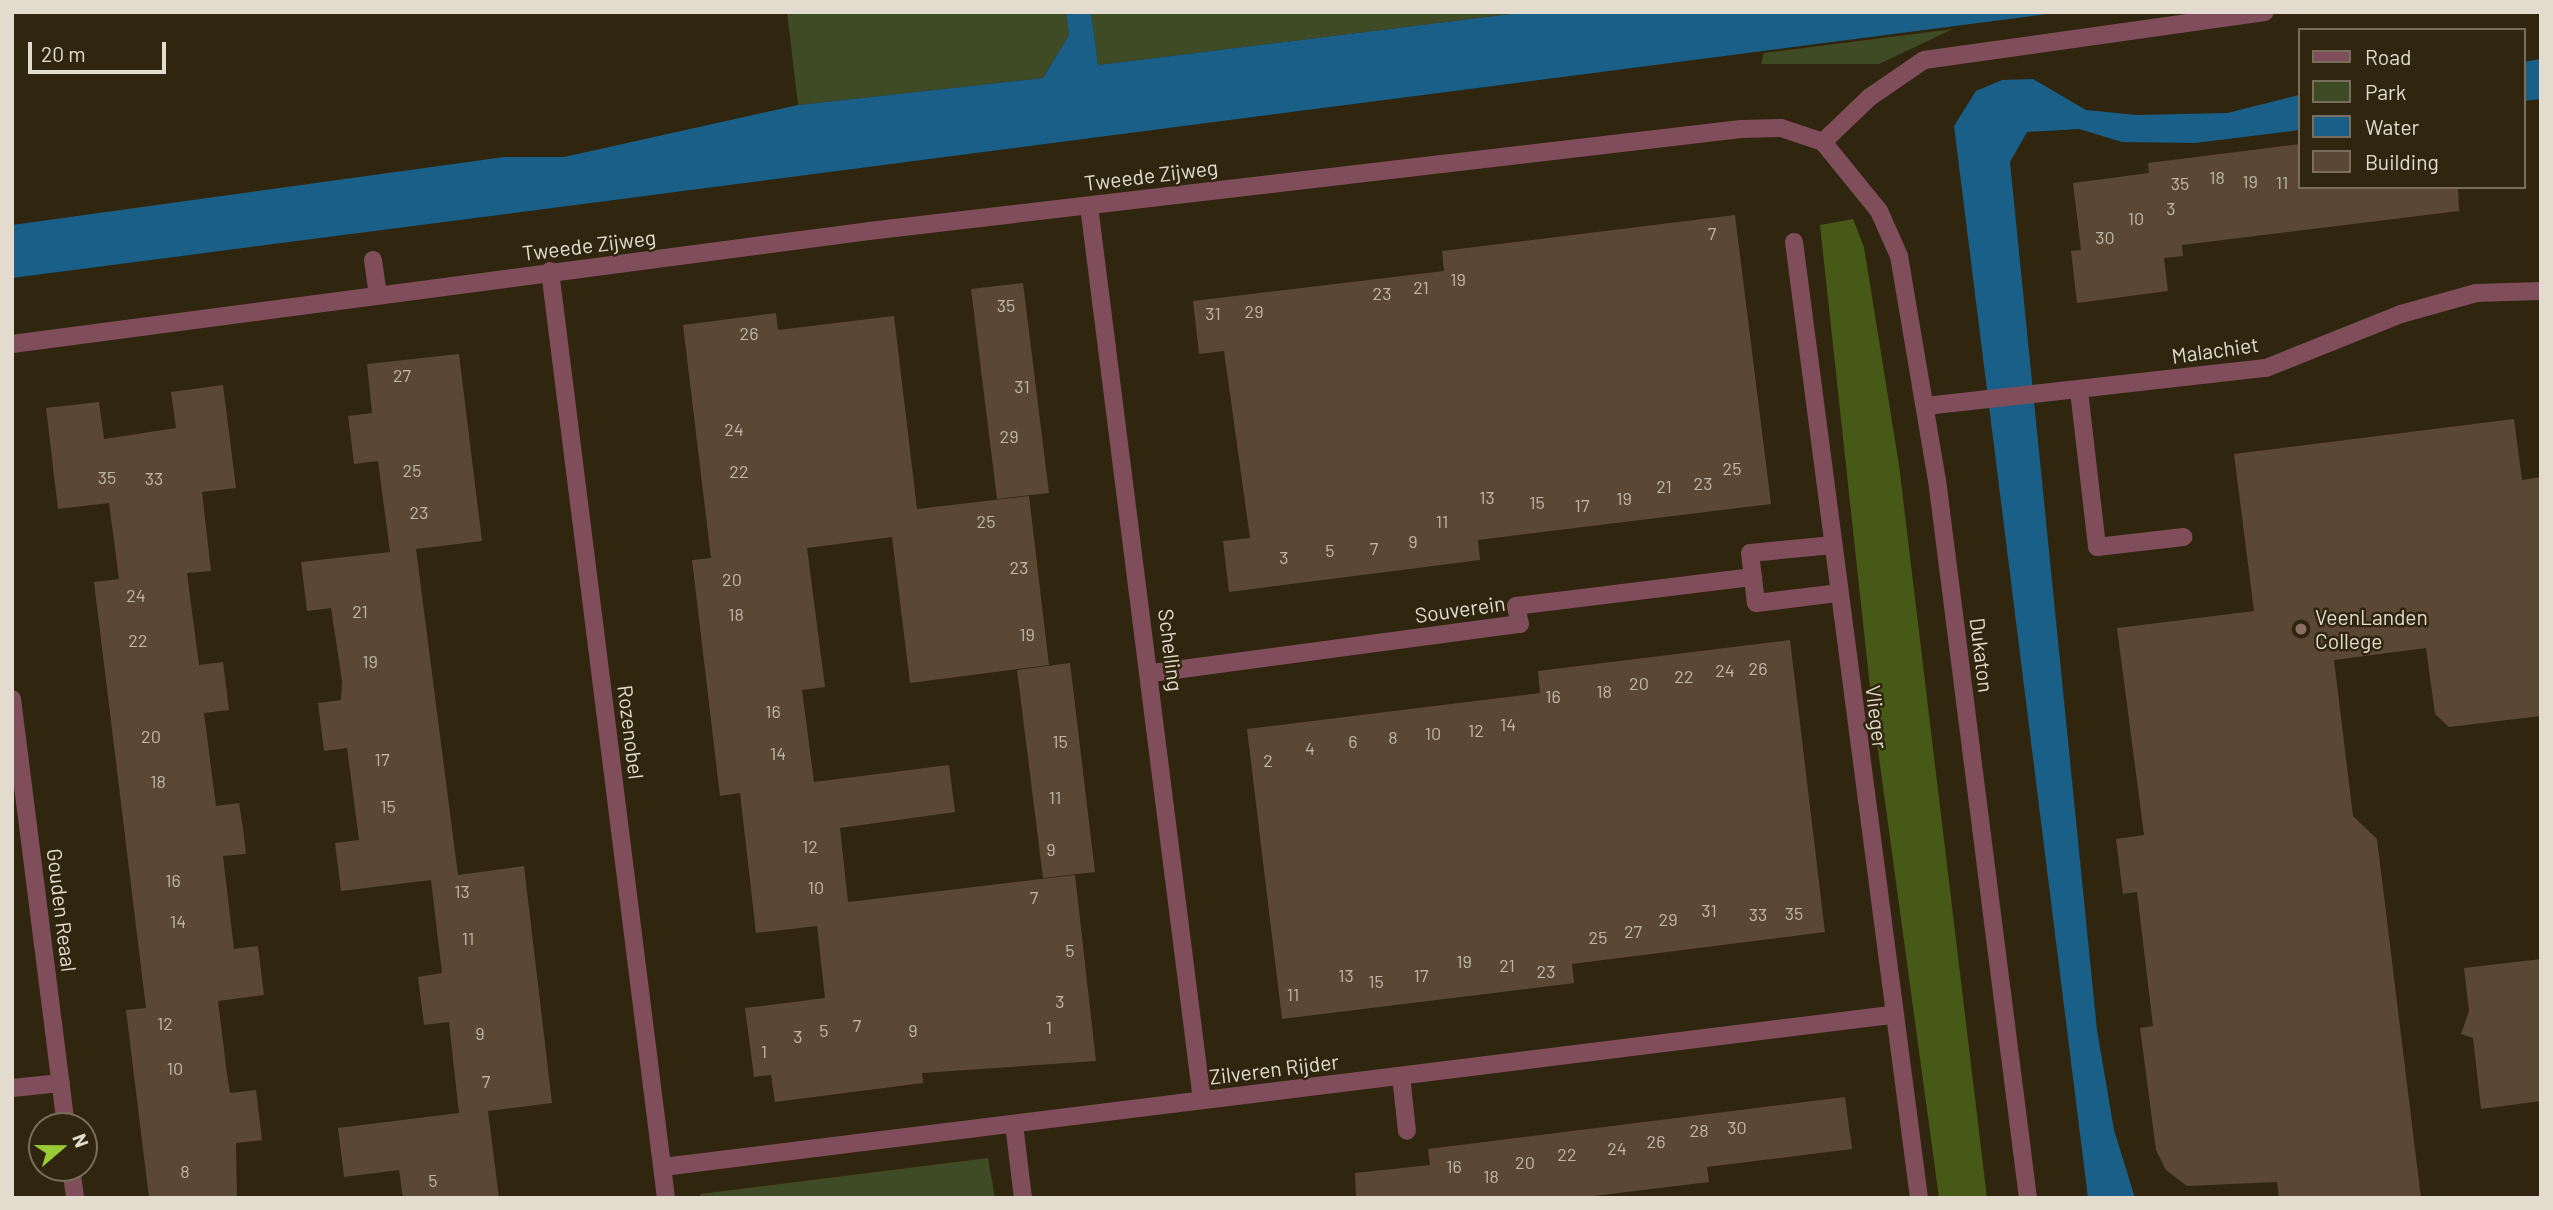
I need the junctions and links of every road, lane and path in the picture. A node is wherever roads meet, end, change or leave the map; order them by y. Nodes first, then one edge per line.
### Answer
1 (2265, 12) edge
2 (1823, 142) junction
3 (1088, 206) junction
4 (1794, 242) dead end
5 (373, 260) dead end
6 (550, 271) junction
7 (2541, 291) edge
8 (378, 295) junction
9 (12, 344) edge
10 (2079, 391) junction
11 (1926, 406) junction
12 (2183, 537) dead end
13 (1833, 545) junction
14 (1753, 577) junction
15 (1839, 593) junction
16 (1152, 673) junction
17 (12, 699) edge
18 (1891, 1015) junction
19 (1401, 1076) junction
20 (61, 1083) junction
21 (12, 1088) edge
22 (1202, 1100) junction
23 (64, 1112) edge
24 (1014, 1124) junction
25 (1407, 1131) dead end
26 (663, 1167) junction
27 (666, 1198) edge
28 (1023, 1198) edge
29 (1919, 1198) edge
30 (2028, 1198) edge

1 - 2 street
2 - 3 street, Tweede Zijweg
2 - 11 street, Dukaton
3 - 6 street, Tweede Zijweg
3 - 16 street, Schelling
4 - 13 street, Vlieger
5 - 8 street
6 - 8 street, Tweede Zijweg
6 - 26 street, Rozenobel
7 - 10 street, Malachiet
8 - 9 street, Tweede Zijweg
10 - 11 street, Malachiet
10 - 12 street
11 - 30 street, Dukaton
13 - 14 street
13 - 15 street, Vlieger
14 - 15 street
14 - 16 street, Souverein
15 - 18 street, Vlieger
16 - 22 street, Schelling
17 - 20 street, Gouden Reaal
18 - 19 street, Zilveren Rijder
18 - 29 street, Vlieger
19 - 22 street, Zilveren Rijder
19 - 25 street
20 - 21 street
20 - 23 street, Gouden Reaal
22 - 24 street, Zilveren Rijder
24 - 26 street, Zilveren Rijder
24 - 28 street
26 - 27 street, Rozenobel

